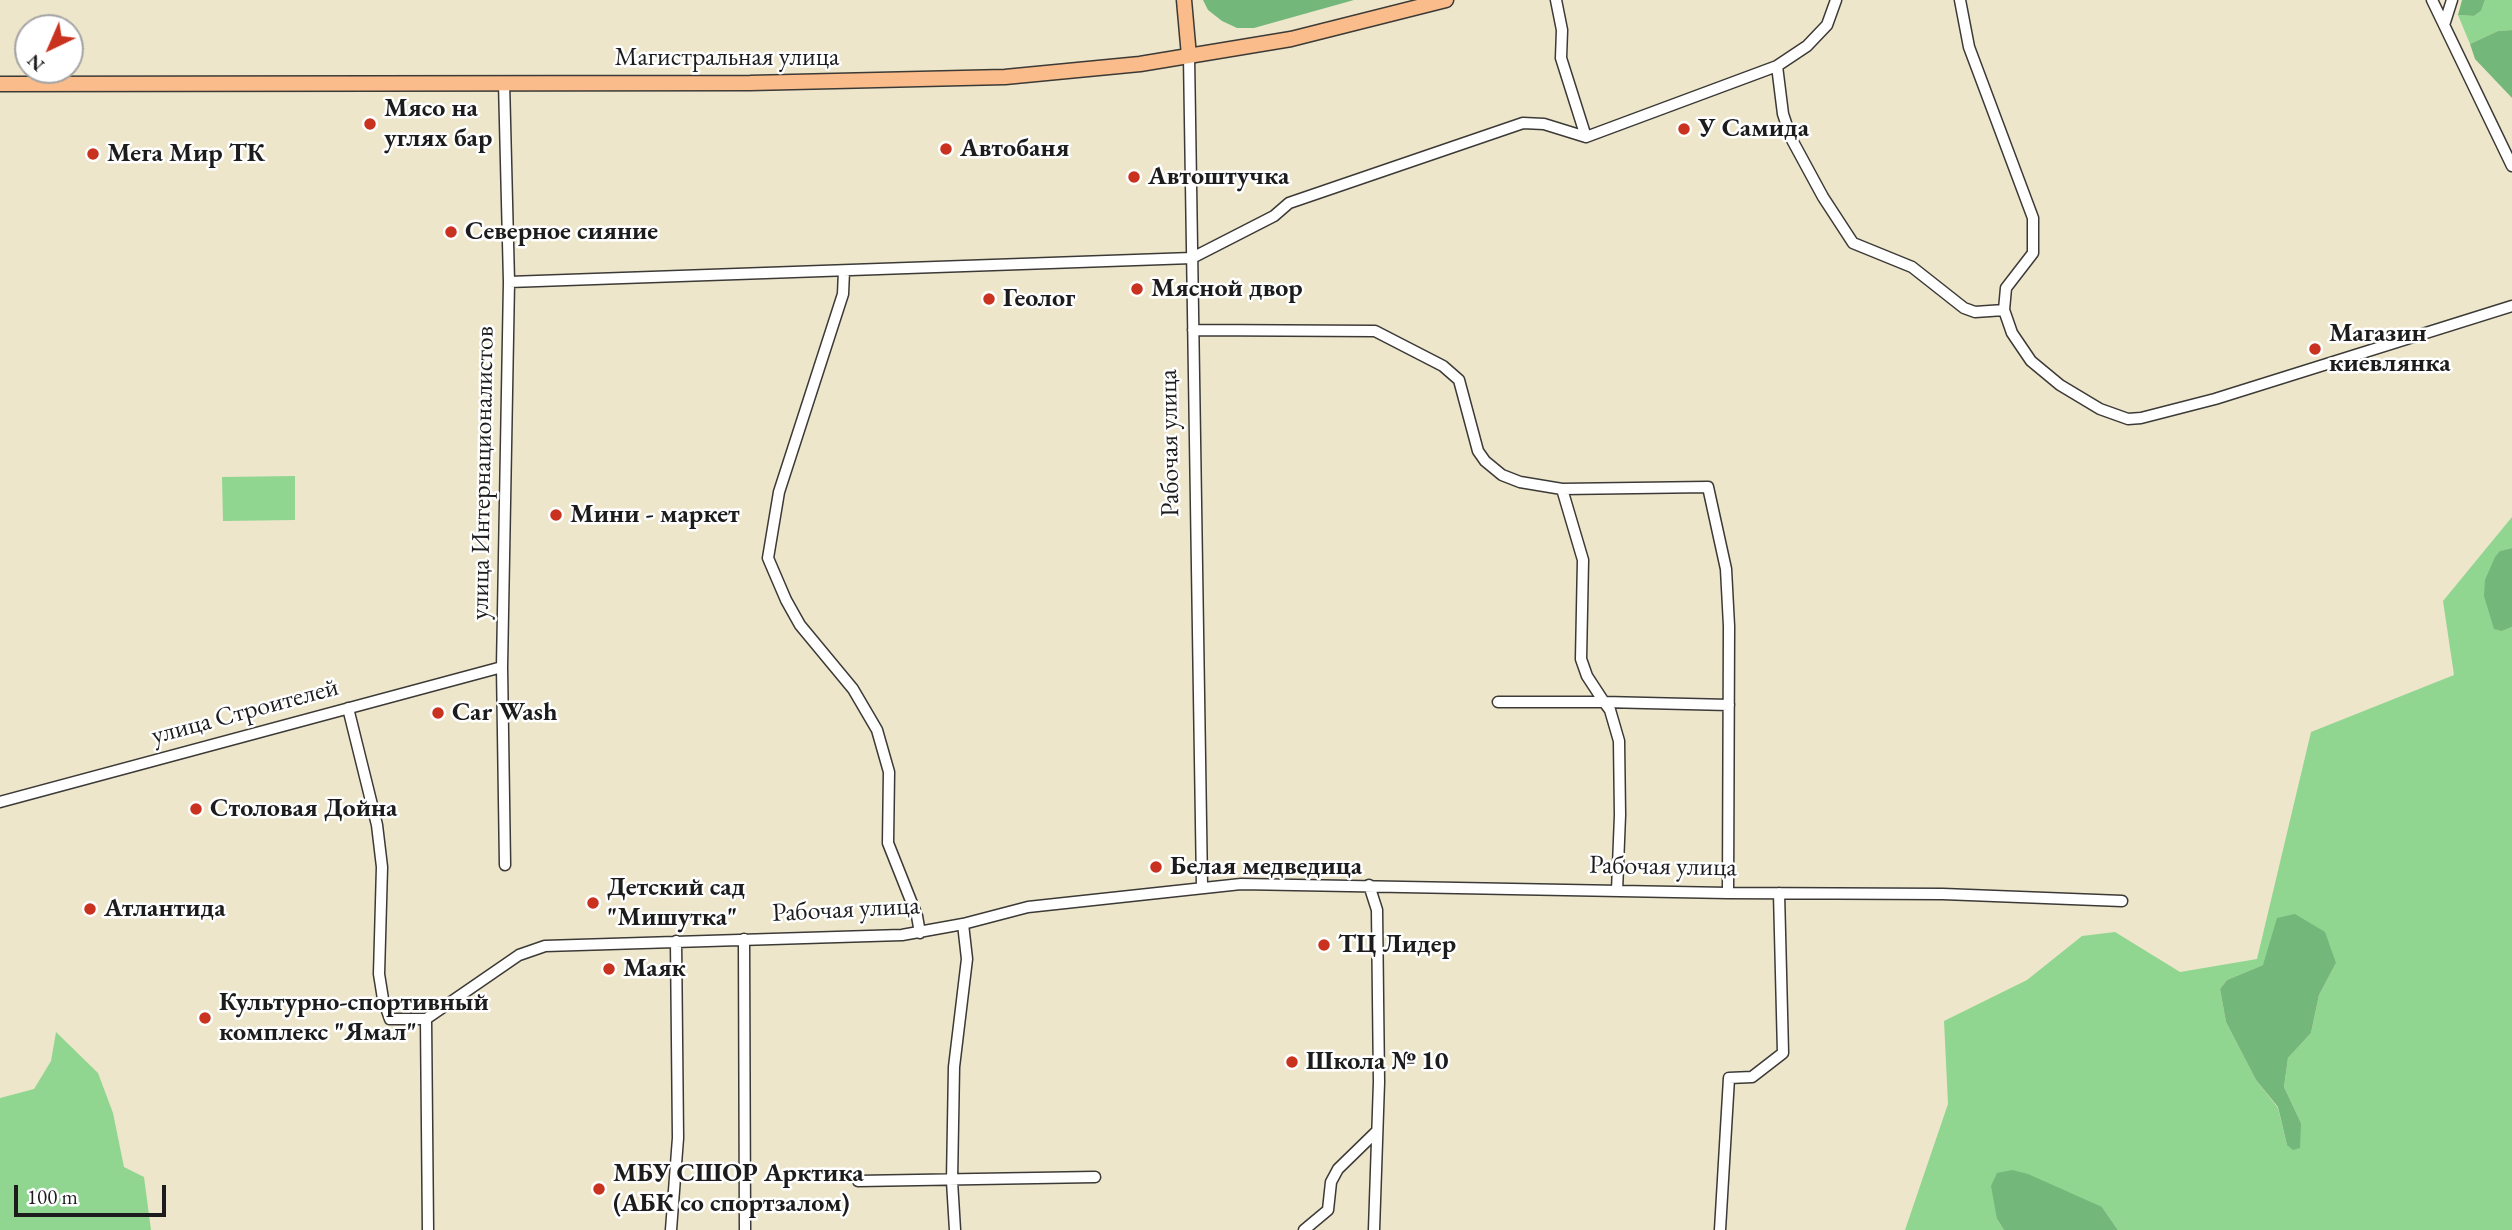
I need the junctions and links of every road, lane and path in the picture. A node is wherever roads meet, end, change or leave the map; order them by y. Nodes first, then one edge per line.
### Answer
1 (1184, 0) edge
2 (1446, 0) edge
3 (1556, 0) edge
4 (1836, 0) edge
5 (1960, 0) edge
6 (2432, 0) edge
7 (2452, 0) edge
8 (2445, 22) junction
9 (1189, 57) junction
10 (1777, 66) junction
11 (504, 82) junction
12 (0, 84) edge
13 (1586, 137) junction
14 (2512, 166) edge
15 (1192, 258) junction
16 (844, 271) junction
17 (509, 282) junction
18 (2512, 306) edge
19 (2004, 310) junction
20 (1193, 330) junction
21 (1562, 489) junction
22 (502, 667) junction
23 (1498, 702) dead end
24 (1604, 702) junction
25 (1729, 705) junction
26 (348, 708) junction
27 (0, 802) edge
28 (505, 865) dead end
29 (1369, 885) junction
30 (1202, 886) junction
31 (1617, 891) junction
32 (1728, 893) junction
33 (1779, 893) junction
34 (2122, 901) dead end
35 (963, 924) junction
36 (920, 933) junction
37 (744, 939) junction
38 (676, 941) junction
39 (426, 1019) junction
40 (1376, 1132) junction
41 (1095, 1177) dead end
42 (858, 1181) dead end
43 (952, 1181) junction
44 (428, 1230) edge
45 (671, 1230) edge
46 (745, 1230) edge
47 (955, 1230) edge
48 (1304, 1230) edge
49 (1374, 1230) edge
50 (1720, 1230) edge

1 - 9 main road, Рабочая улица
2 - 9 main road, Магистральная улица
3 - 13 street
4 - 10 street
5 - 19 street
6 - 8 street
7 - 8 street
8 - 14 street
9 - 11 main road, Магистральная улица
9 - 15 street, Рабочая улица
10 - 13 street
10 - 19 street
11 - 12 main road, Магистральная улица
11 - 17 street, улица Интернационалистов
13 - 15 street
15 - 16 street
15 - 20 street, Рабочая улица
16 - 17 street
16 - 36 street
17 - 22 street, улица Интернационалистов
18 - 19 street
20 - 21 street
20 - 30 street, Рабочая улица
21 - 24 street
21 - 25 street
22 - 26 street, улица Строителей
22 - 28 street, улица Интернационалистов
23 - 24 street
24 - 25 street
24 - 31 street
25 - 32 street
26 - 27 street, улица Строителей
26 - 39 street
29 - 30 street, Рабочая улица
29 - 31 street, Рабочая улица
29 - 40 street
30 - 35 street, Рабочая улица
31 - 32 street, Рабочая улица
32 - 33 street, Рабочая улица
33 - 34 street, Рабочая улица
33 - 50 street
35 - 36 street, Рабочая улица
35 - 43 street
36 - 37 street, Рабочая улица
37 - 38 street, Рабочая улица
37 - 46 street
38 - 39 street, Рабочая улица
38 - 45 street
39 - 44 street
40 - 48 street
40 - 49 street
41 - 43 street
42 - 43 street
43 - 47 street

